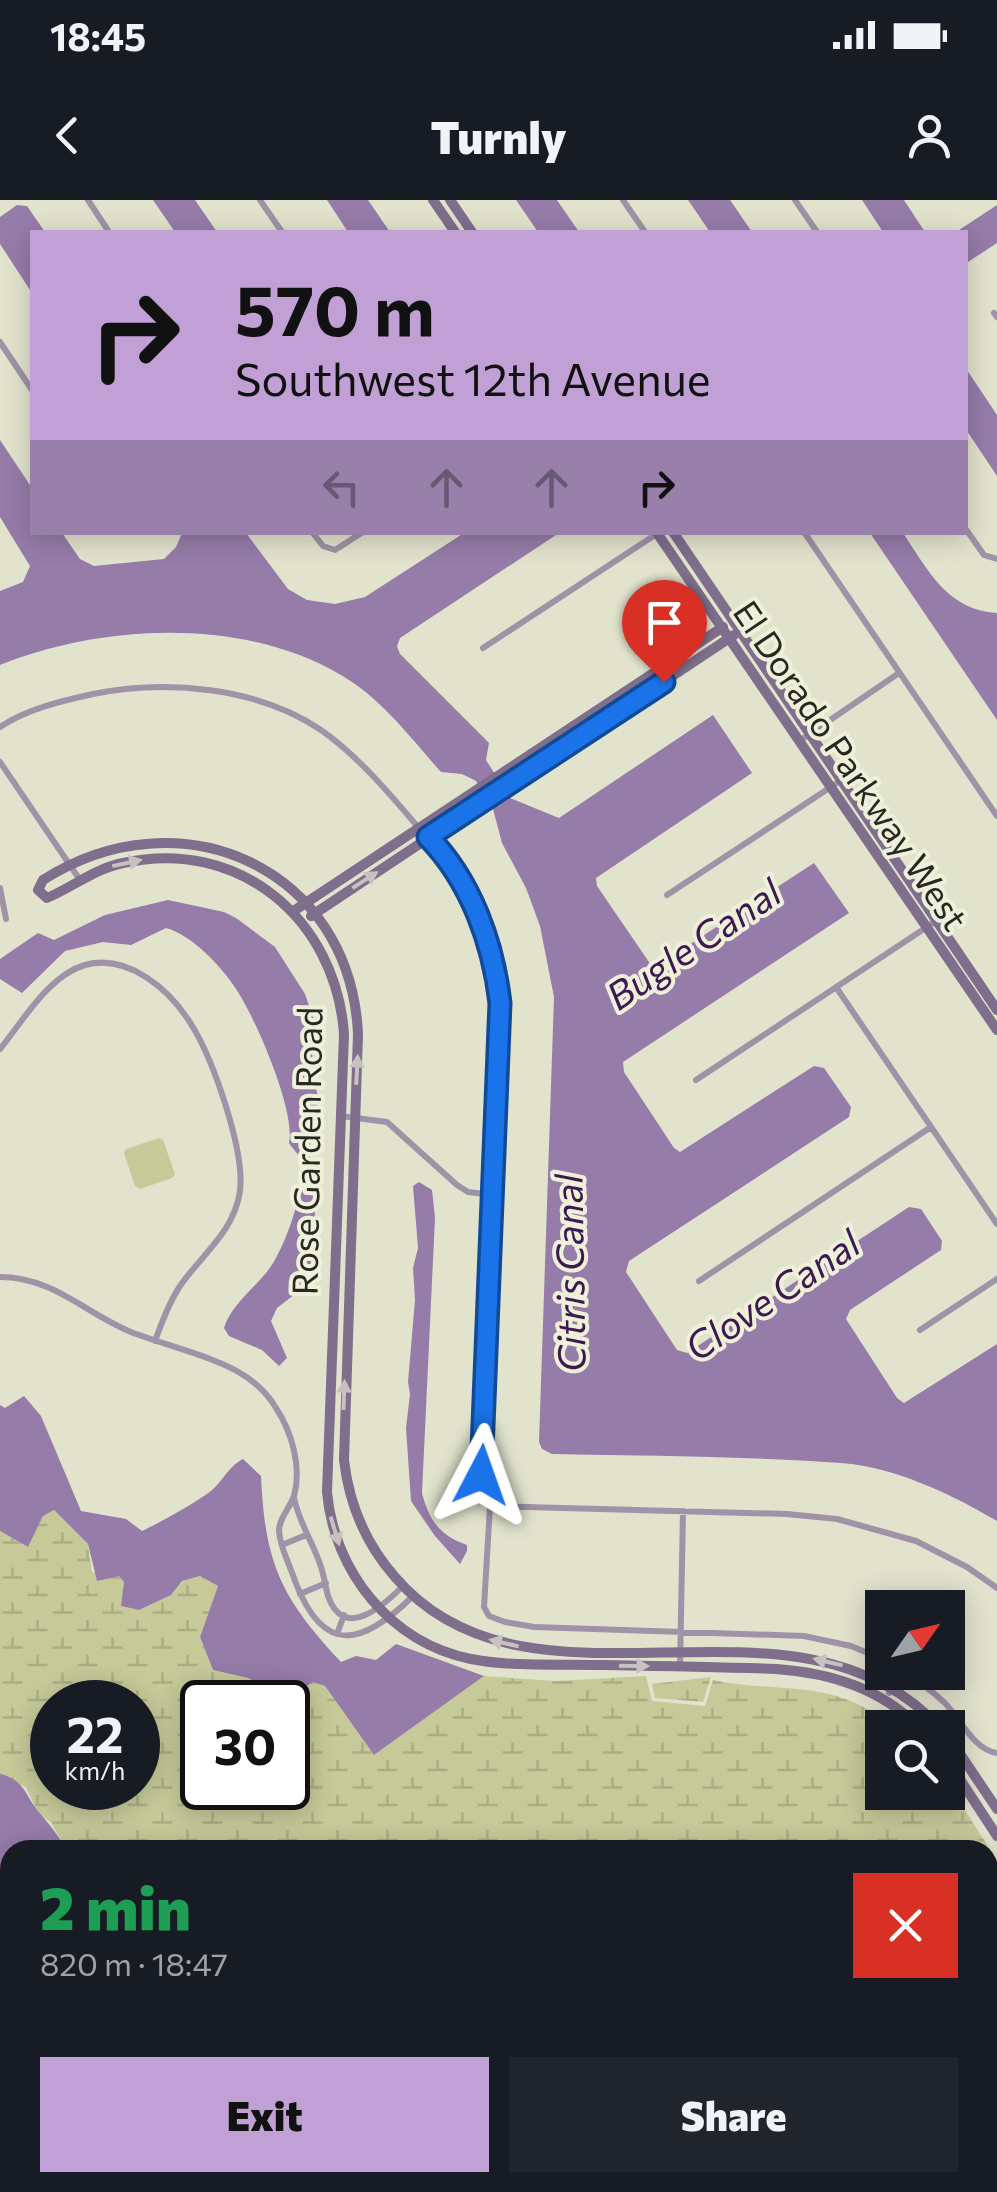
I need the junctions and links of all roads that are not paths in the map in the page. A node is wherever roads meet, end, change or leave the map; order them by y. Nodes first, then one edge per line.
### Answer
1 (88, 200) edge
2 (260, 200) edge
3 (434, 200) edge
4 (450, 200) edge
5 (623, 200) edge
6 (795, 200) edge
7 (109, 230) edge
8 (281, 230) edge
9 (454, 230) edge
10 (471, 230) edge
11 (643, 230) edge
12 (816, 230) edge
13 (0, 342) edge
14 (30, 387) edge
15 (968, 532) edge
16 (314, 535) edge
17 (358, 535) edge
18 (655, 535) edge
19 (659, 535) edge
20 (675, 535) edge
21 (806, 535) edge
22 (994, 559) edge
23 (732, 620) junction
24 (721, 628) junction
25 (740, 632) junction
26 (729, 639) junction
27 (483, 648) dead end
28 (898, 673) junction
29 (0, 728) edge
30 (808, 735) junction
31 (798, 742) junction
32 (0, 762) edge
33 (835, 784) junction
34 (997, 816) edge
35 (418, 827) junction
36 (428, 837) junction
37 (70, 864) junction
38 (80, 880) junction
39 (0, 888) edge
40 (667, 896) dead end
41 (304, 903) junction
42 (292, 912) junction
43 (314, 914) junction
44 (6, 919) dead end
45 (302, 922) junction
46 (931, 924) junction
47 (836, 987) junction
48 (997, 1010) edge
49 (997, 1030) edge
50 (0, 1049) edge
51 (696, 1080) dead end
52 (342, 1116) junction
53 (355, 1116) junction
54 (931, 1126) junction
55 (493, 1195) junction
56 (997, 1224) edge
57 (0, 1277) edge
58 (997, 1279) edge
59 (699, 1281) dead end
60 (920, 1330) dead end
61 (155, 1341) junction
62 (294, 1496) junction
63 (490, 1506) junction
64 (684, 1511) junction
65 (306, 1536) junction
66 (282, 1545) junction
67 (326, 1584) junction
68 (403, 1586) junction
69 (997, 1588) edge
70 (300, 1594) junction
71 (413, 1596) junction
72 (380, 1609) junction
73 (344, 1614) junction
74 (390, 1618) junction
75 (681, 1632) junction
76 (336, 1634) junction
77 (865, 1652) edge
78 (681, 1653) junction
79 (680, 1666) junction
80 (890, 1690) edge
81 (928, 1690) edge
82 (888, 1693) junction
83 (904, 1710) edge
84 (922, 1710) edge
85 (994, 1753) edge
86 (965, 1761) edge
87 (965, 1787) edge
88 (997, 1809) edge
89 (997, 1836) edge

1 - 7 street
2 - 8 street
3 - 9 street
4 - 10 street
5 - 11 street
6 - 12 street
13 - 14 street
15 - 22 street
16 - 17 street
18 - 27 street
19 - 24 street, El Dorado Parkway West
20 - 23 street, El Dorado Parkway West
21 - 28 street
23 - 24 street
23 - 25 street, El Dorado Parkway West
24 - 26 street, El Dorado Parkway West
24 - 35 street
25 - 26 street
25 - 30 street, El Dorado Parkway West
26 - 31 street, El Dorado Parkway West
26 - 36 street
28 - 30 street
28 - 34 street
29 - 35 street
30 - 31 street
30 - 33 street, El Dorado Parkway West
31 - 33 street, El Dorado Parkway West
32 - 37 street
33 - 40 street
33 - 46 street, El Dorado Parkway West
35 - 36 street
35 - 41 street
43 -> 36 street
36 - 55 street
37 - 38 street
37 - 38 street, Rose Garden Road
37 - 41 street, Rose Garden Road
38 -> 42 street, Rose Garden Road
39 - 44 street
41 - 42 street
41 - 43 street, Rose Garden Road
42 - 45 street, Rose Garden Road
43 - 45 street
53 -> 43 street, Rose Garden Road
45 - 52 street, Rose Garden Road
46 - 47 street
46 - 48 street, El Dorado Parkway West
46 - 49 street, El Dorado Parkway West
47 - 51 street
47 - 54 street
50 - 61 street
52 - 53 street
52 -> 72 street, Rose Garden Road
53 - 55 street
68 -> 53 street, Rose Garden Road
54 - 56 street
54 - 59 street
55 - 63 street
57 - 61 street
58 - 60 street
61 - 62 street
62 - 65 street
62 - 66 street
63 - 64 street
63 - 75 street
64 - 69 street
64 - 75 street
65 - 66 street
65 - 67 street
66 - 70 street
67 - 70 street
67 - 73 street
68 - 71 street, Rose Garden Road
68 - 72 street
70 - 76 street
71 - 74 street
78 -> 71 street, Rose Garden Road
72 - 73 street
72 - 74 street, Rose Garden Road
73 - 76 street
74 - 76 street
74 -> 79 street, Rose Garden Road
75 - 77 street
75 - 78 street
78 - 79 street
82 -> 78 street, Rose Garden Road
79 - 82 street, Rose Garden Road
80 - 82 street
81 - 85 street
82 - 83 street, Rose Garden Road
82 - 84 street, Rose Garden Road
86 - 88 street
87 - 89 street

